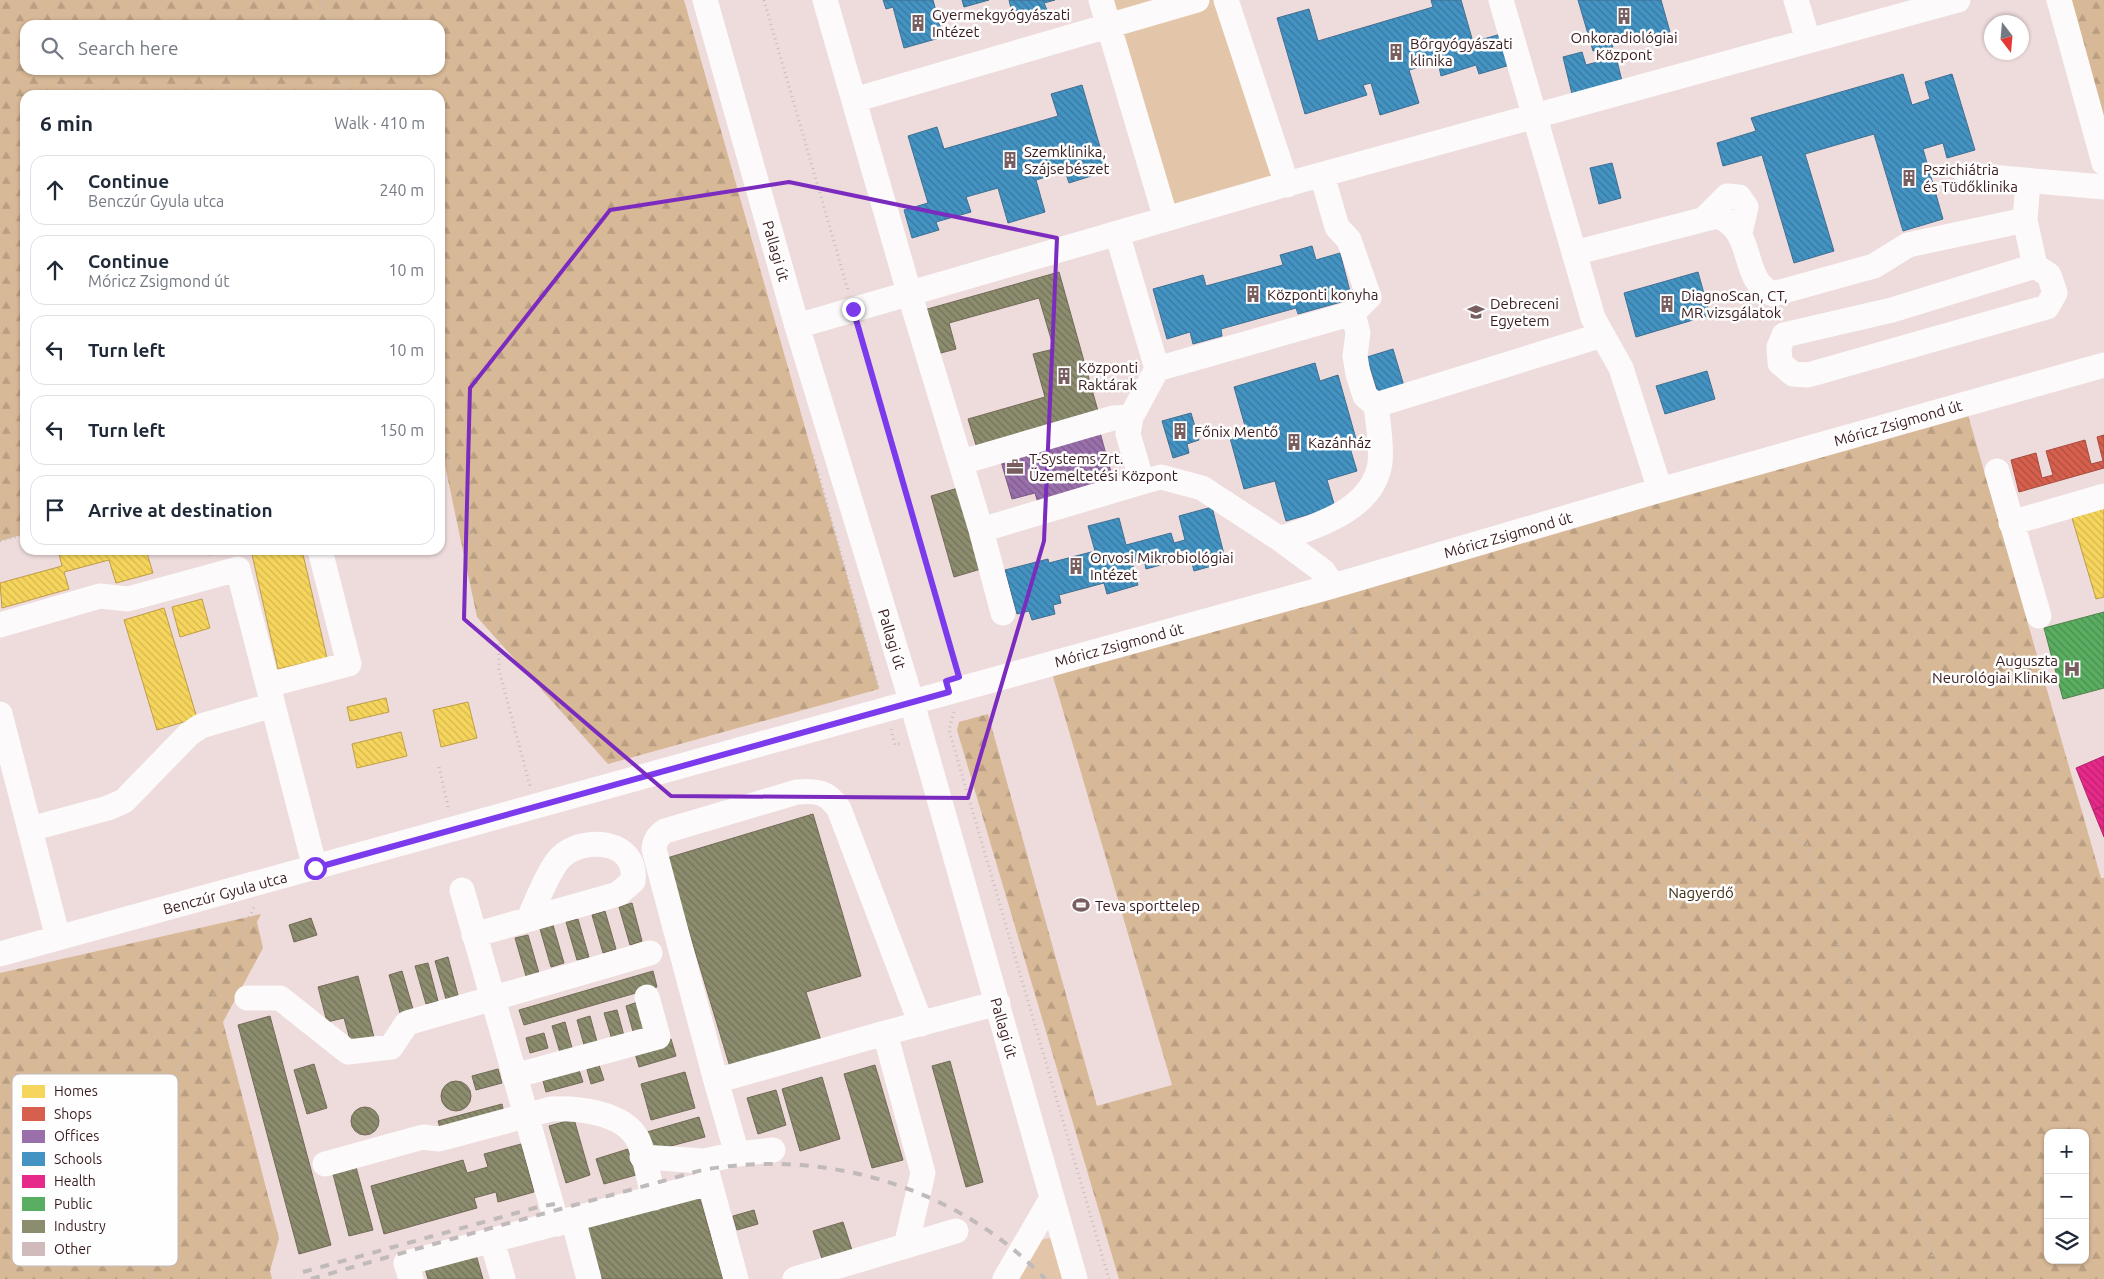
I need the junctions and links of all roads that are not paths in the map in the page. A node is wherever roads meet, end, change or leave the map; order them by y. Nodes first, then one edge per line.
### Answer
1 (705, 0) edge
2 (825, 0) edge
3 (1101, 0) edge
4 (1197, 0) edge
5 (1226, 0) edge
6 (1501, 0) edge
7 (1796, 0) edge
8 (1958, 0) edge
9 (2059, 0) edge
10 (1109, 25) junction
11 (1808, 40) junction
12 (854, 100) junction
13 (1533, 118) junction
14 (2104, 164) edge
15 (1322, 175) junction
16 (1967, 175) dead end
17 (2028, 181) junction
18 (1287, 185) junction
19 (2104, 188) edge
20 (1166, 219) junction
21 (2025, 220) junction
22 (1117, 233) junction
23 (1574, 253) junction
24 (2035, 266) junction
25 (909, 292) junction
26 (1353, 313) junction
27 (797, 326) junction
28 (1602, 335) junction
29 (2104, 365) edge
30 (1157, 369) junction
31 (1376, 405) junction
32 (1131, 416) junction
33 (962, 462) junction
34 (1997, 471) dead end
35 (1142, 482) junction
36 (1660, 490) junction
37 (2104, 496) edge
38 (2011, 522) junction
39 (981, 530) junction
40 (1280, 539) junction
41 (321, 555) edge
42 (1338, 595) junction
43 (1003, 612) dead end
44 (2039, 616) dead end
45 (0, 625) edge
46 (270, 695) junction
47 (912, 703) junction
48 (0, 714) edge
49 (9, 786) edge
50 (30, 829) junction
51 (315, 868) junction
52 (462, 890) dead end
53 (529, 918) dead end
54 (474, 935) junction
55 (58, 938) junction
56 (650, 953) dead end
57 (0, 954) edge
58 (647, 997) dead end
59 (247, 998) dead end
60 (493, 999) junction
61 (998, 1003) junction
62 (921, 1024) junction
63 (885, 1033) junction
64 (514, 1076) junction
65 (716, 1081) junction
66 (526, 1115) junction
67 (773, 1150) dead end
68 (737, 1154) junction
69 (642, 1157) junction
70 (325, 1164) dead end
71 (707, 1172) junction
72 (654, 1198) junction
73 (1052, 1198) junction
74 (565, 1222) junction
75 (956, 1231) dead end
76 (492, 1241) junction
77 (906, 1246) junction
78 (848, 1272) edge
79 (411, 1279) edge
80 (503, 1279) edge
81 (589, 1279) edge
82 (736, 1279) edge
83 (795, 1279) edge
84 (1005, 1279) edge
85 (1075, 1279) edge

1 - 27 street, Pallagi út
2 - 12 street
3 - 10 street
4 - 10 street
5 - 18 street
6 - 13 street
7 - 11 street
8 - 11 street
9 - 14 street
10 - 12 street
10 - 20 street
11 - 13 street
12 - 25 street
13 - 15 street
13 - 23 street
15 - 18 street
15 - 26 street
16 - 17 street
17 - 19 street
17 - 21 street
18 - 20 street
20 - 22 street
21 - 23 street
21 - 24 street
22 - 25 street
22 - 30 street
23 - 28 street
24 - 24 street
25 - 27 street
25 - 33 street
26 - 30 street
26 - 31 street
27 - 47 street, Pallagi út
28 - 31 street
28 - 36 street
29 - 36 street, Móricz Zsigmond út
30 - 32 street
31 - 40 street
32 - 33 street
32 - 35 street
33 - 39 street
34 - 38 street
35 - 39 street
35 - 40 street
36 - 42 street, Móricz Zsigmond út
37 - 38 street
38 - 44 street
39 - 43 street
40 - 42 street
41 - 46 street
42 - 47 street, Móricz Zsigmond út
45 - 46 street
46 - 50 street
46 - 51 street
47 - 51 street, Benczúr Gyula utca
47 - 61 street, Pallagi út
48 - 49 street
49 - 50 street
50 - 55 street
51 - 55 street, Benczúr Gyula utca
52 - 54 street
53 - 54 street
54 - 60 street
55 - 57 street, Benczúr Gyula utca
56 - 60 street
58 - 64 street
59 - 60 street
60 - 64 street
61 - 62 street
61 - 73 street, Pallagi út
62 - 63 street
62 - 65 street
63 - 65 street
63 - 77 street
64 - 66 street
65 - 68 street
66 - 69 street
66 - 70 street
66 - 74 street
67 - 68 street
68 - 71 street
69 - 71 street
69 - 72 street
71 - 72 street
71 - 82 street
72 - 74 street
73 - 84 street
73 - 85 street, Pallagi út
74 - 76 street
74 - 81 street
75 - 77 street
76 - 79 street
76 - 80 street
77 - 78 street
78 - 83 street

